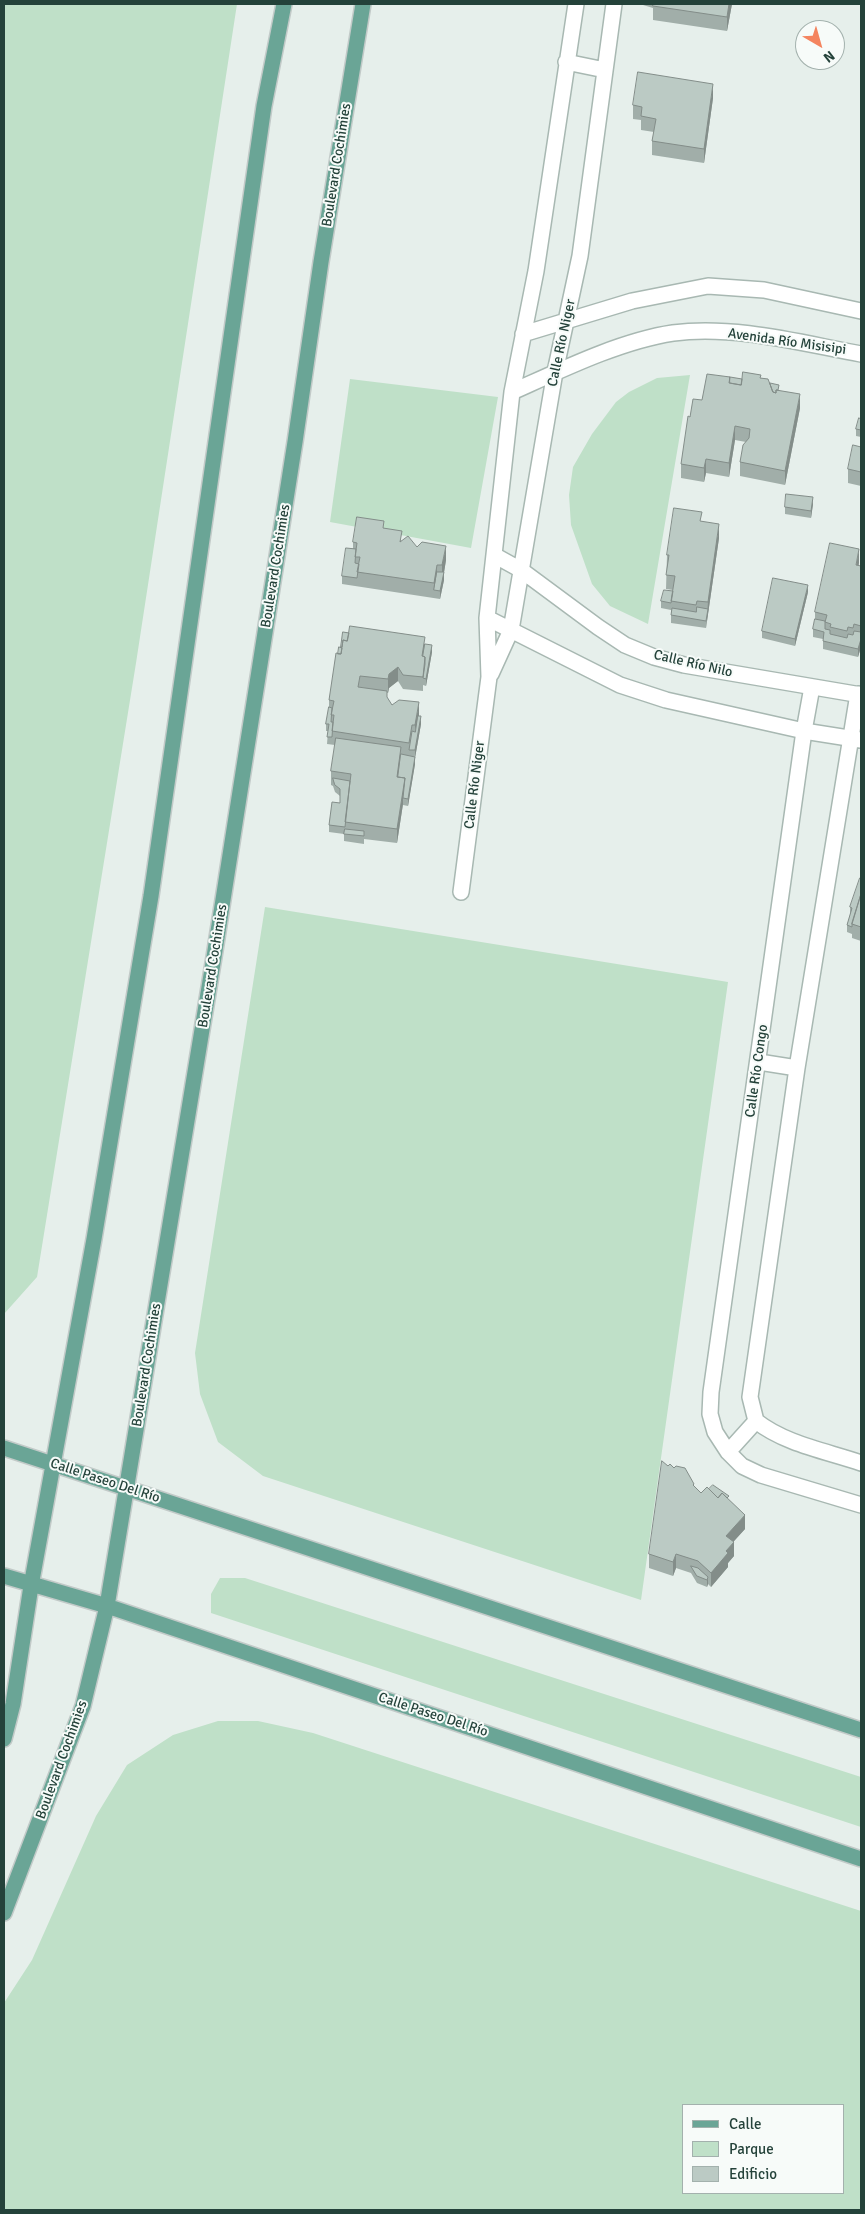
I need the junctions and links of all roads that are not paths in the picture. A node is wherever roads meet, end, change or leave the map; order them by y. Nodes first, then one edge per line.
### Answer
1 (284, 4) edge
2 (363, 4) edge
3 (576, 4) edge
4 (614, 4) edge
5 (566, 62) junction
6 (605, 70) junction
7 (861, 311) edge
8 (567, 321) junction
9 (524, 334) junction
10 (861, 354) edge
11 (555, 372) junction
12 (512, 392) junction
13 (494, 555) junction
14 (521, 570) junction
15 (487, 618) junction
16 (511, 630) junction
17 (490, 677) junction
18 (812, 687) junction
19 (860, 694) edge
20 (804, 731) junction
21 (856, 739) edge
22 (461, 892) dead end
23 (759, 1062) junction
24 (797, 1068) junction
25 (756, 1421) junction
26 (4, 1448) edge
27 (728, 1452) junction
28 (861, 1462) edge
29 (54, 1464) junction
30 (127, 1488) junction
31 (861, 1506) edge
32 (4, 1576) edge
33 (31, 1586) junction
34 (107, 1606) junction
35 (861, 1730) edge
36 (4, 1738) edge
37 (861, 1859) edge
38 (4, 1913) edge

1 - 29 main road
2 - 30 main road, Boulevard Cochimies
3 - 5 street, Calle Río Niger
4 - 6 street, Calle Río Niger
5 - 6 street
5 - 9 street, Calle Río Niger
6 - 8 street, Calle Río Niger
7 - 8 street
8 - 9 street
8 - 11 street, Calle Río Niger
9 - 12 street, Calle Río Niger
10 - 11 street, Avenida Río Misisipi
11 - 12 street, Avenida Río Misisipi
11 - 14 street, Calle Río Niger
12 - 13 street, Calle Río Niger
13 - 14 street, Calle Río Nilo
13 - 15 street, Calle Río Niger
14 - 16 street, Calle Río Niger
14 - 18 street, Calle Río Nilo
15 - 16 street
15 - 17 street, Calle Río Niger
16 - 17 street, Calle Río Niger
16 - 20 street
17 - 22 street, Calle Río Niger
18 - 19 street, Calle Río Nilo
18 - 20 street, Calle Río Congo
19 - 21 street
20 - 21 street
20 - 23 street, Calle Río Congo
21 - 24 street
23 - 24 street
23 - 27 street, Calle Río Congo
24 - 25 street
25 - 27 street
25 - 28 street
26 - 29 main road, Calle Paseo Del Río
27 - 31 street, Calle Río Congo
29 - 30 main road, Calle Paseo Del Río
29 - 33 main road
30 - 34 main road, Boulevard Cochimies
30 - 35 main road, Calle Paseo Del Río
32 - 33 main road, Calle Paseo Del Río
33 - 34 main road, Calle Paseo Del Río
33 - 36 main road
34 - 37 main road, Calle Paseo Del Río
34 - 38 main road, Boulevard Cochimies

